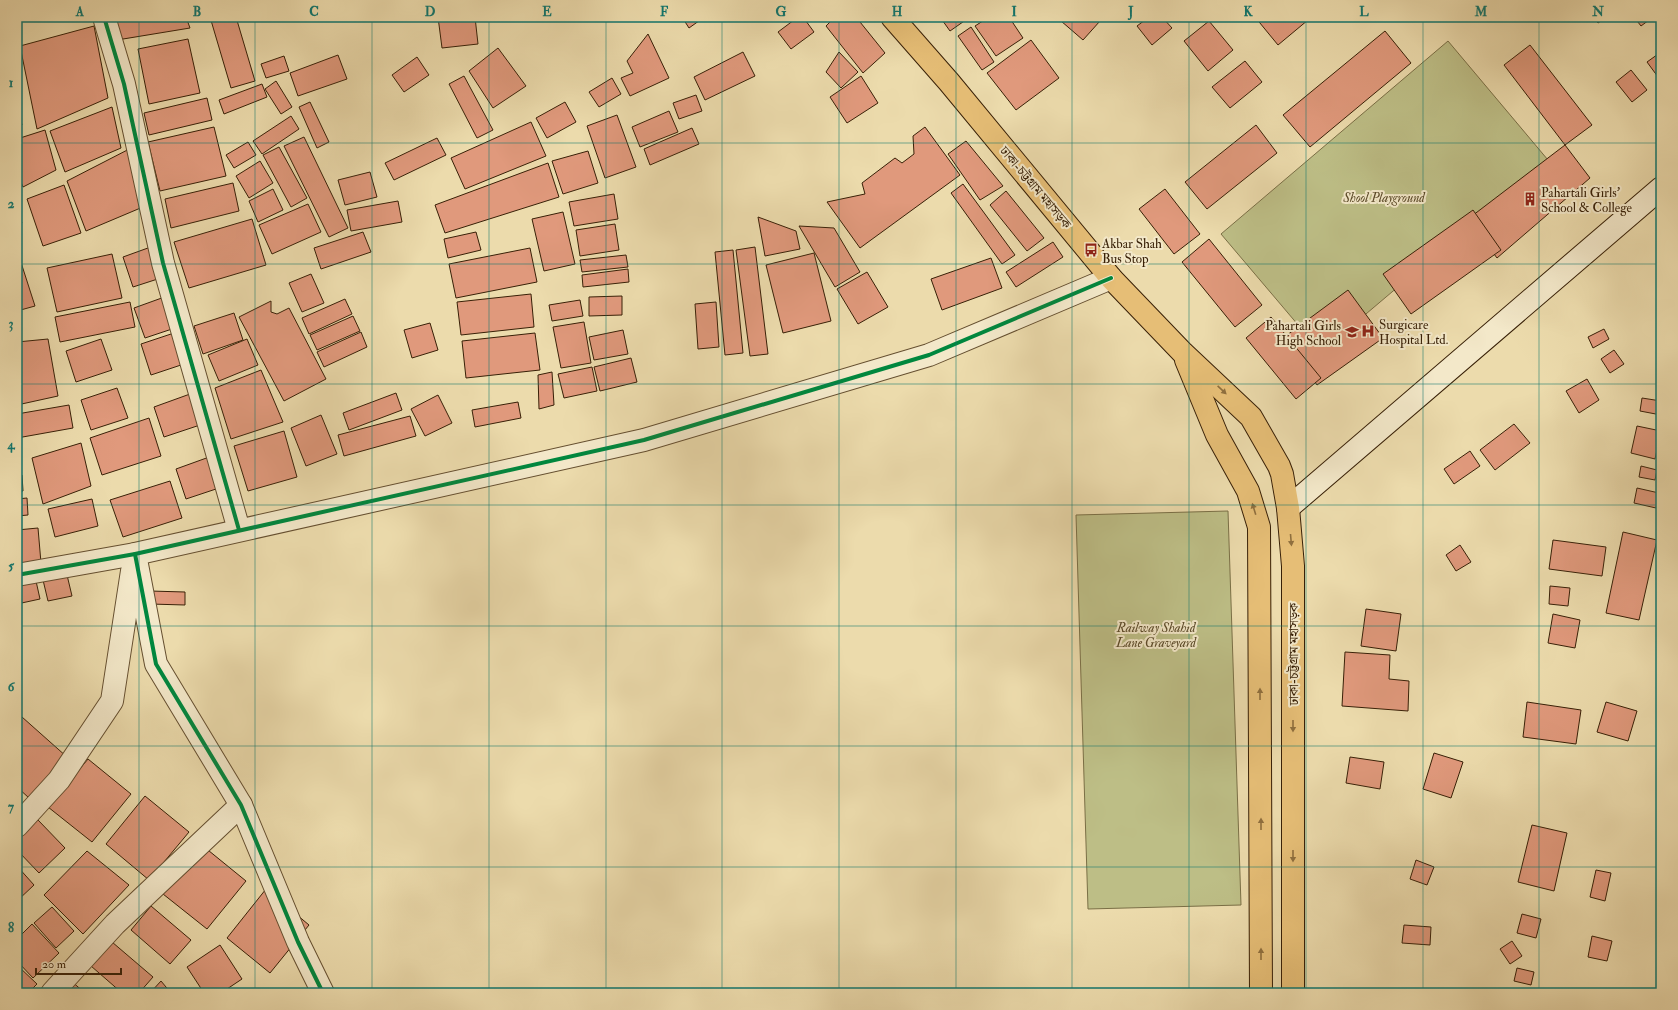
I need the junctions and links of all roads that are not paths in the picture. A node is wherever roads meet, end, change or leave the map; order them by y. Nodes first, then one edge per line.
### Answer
1 (104, 17) edge
2 (892, 17) edge
3 (1661, 188) edge
4 (1111, 278) junction
5 (1183, 353) junction
6 (1288, 508) junction
7 (239, 530) junction
8 (135, 554) junction
9 (17, 575) edge
10 (242, 805) junction
11 (17, 826) edge
12 (317, 991) edge
13 (52, 993) edge
14 (1261, 993) edge
15 (1294, 993) edge

1 - 7 street
2 - 4 highway, ঢাকা-চট্টগ্রাম মহাসড়ক
3 - 6 street
4 - 5 highway, ঢাকা-চট্টগ্রাম মহাসড়ক
4 - 7 street
5 -> 6 highway, ঢাকা-চট্টগ্রাম মহাসড়ক
14 -> 5 highway, ঢাকা-চট্টগ্রাম মহাসড়ক
6 -> 15 highway, ঢাকা-চট্টগ্রাম মহাসড়ক
7 - 8 street
8 - 9 street
8 - 10 street
8 - 11 street
10 - 12 street
10 - 13 street

